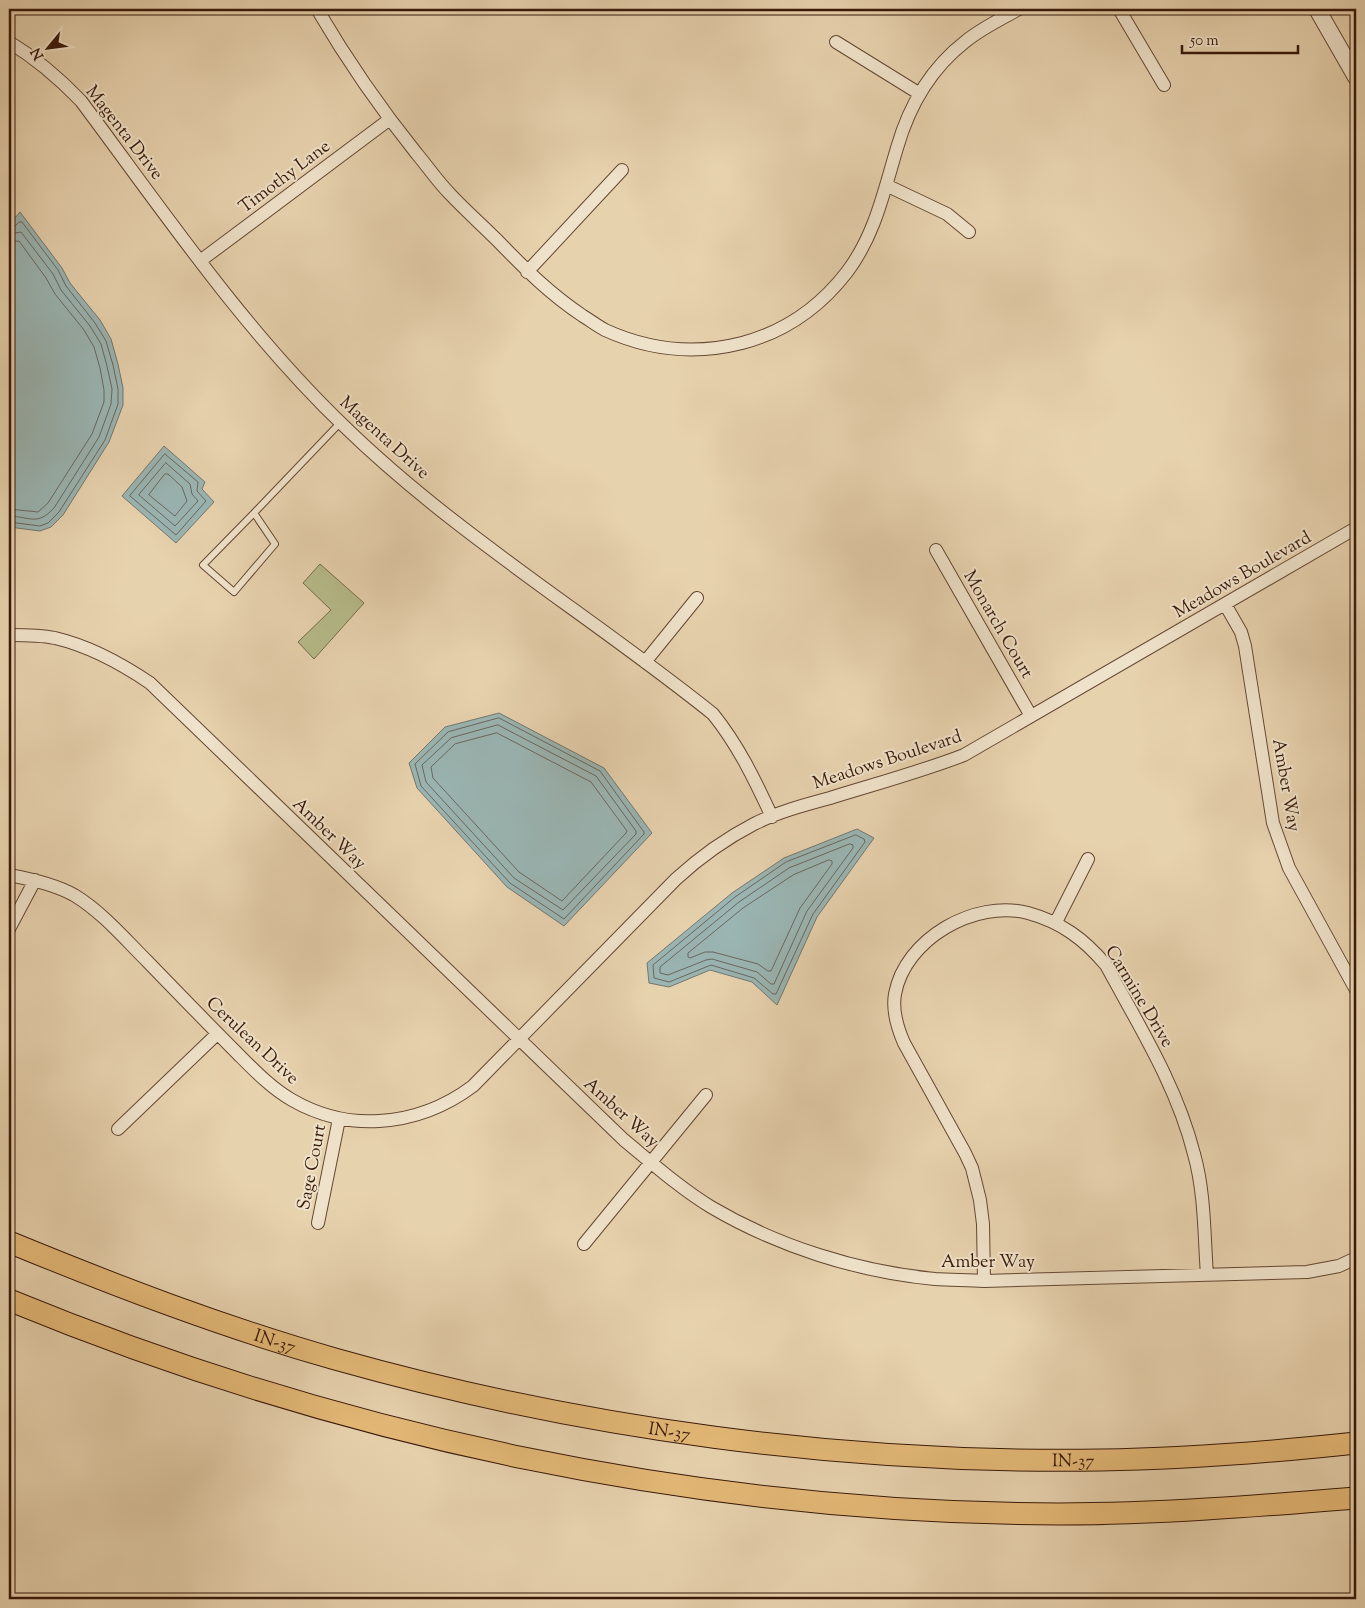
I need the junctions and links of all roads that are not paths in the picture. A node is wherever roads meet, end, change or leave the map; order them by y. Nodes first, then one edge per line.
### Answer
1 (317, 9) edge
2 (1019, 9) edge
3 (1120, 9) edge
4 (1317, 9) edge
5 (9, 42) edge
6 (836, 42) dead end
7 (1356, 77) edge
8 (1164, 84) dead end
9 (920, 94) junction
10 (390, 120) junction
11 (622, 170) dead end
12 (888, 186) junction
13 (970, 232) dead end
14 (200, 261) junction
15 (527, 272) junction
16 (340, 423) junction
17 (254, 513) junction
18 (1356, 528) edge
19 (936, 550) dead end
20 (697, 598) dead end
21 (1225, 604) junction
22 (9, 635) edge
23 (645, 662) junction
24 (1031, 716) junction
25 (772, 817) junction
26 (1088, 859) dead end
27 (9, 875) edge
28 (34, 880) junction
29 (1056, 922) junction
30 (9, 929) edge
31 (1356, 990) edge
32 (217, 1034) junction
33 (518, 1039) junction
34 (706, 1095) dead end
35 (339, 1119) junction
36 (118, 1129) dead end
37 (651, 1162) junction
38 (318, 1223) dead end
39 (9, 1242) edge
40 (584, 1244) dead end
41 (1356, 1258) edge
42 (1207, 1275) junction
43 (984, 1281) junction
44 (9, 1300) edge
45 (1356, 1444) edge
46 (1356, 1498) edge

1 - 10 street
2 - 9 street
3 - 8 street
4 - 7 street
5 - 14 street, Magenta Drive
6 - 9 street
9 - 12 street
10 - 14 street, Timothy Lane
10 - 15 street
11 - 15 street
12 - 13 street
12 - 15 street
14 - 16 street, Magenta Drive
16 - 17 lane
16 - 23 street, Magenta Drive
17 - 17 lane
18 - 21 street, Meadows Boulevard
19 - 24 street, Monarch Court
20 - 23 street
21 - 24 street, Meadows Boulevard
21 - 31 street, Amber Way
22 - 33 street, Amber Way
23 - 25 street, Magenta Drive
24 - 25 street, Meadows Boulevard
25 - 33 street, Meadows Boulevard
26 - 29 street
27 - 28 street, Cerulean Drive
28 - 30 street
28 - 32 street, Cerulean Drive
29 - 42 street, Carmine Drive
29 - 43 street, Carmine Drive
32 - 35 street, Cerulean Drive
32 - 36 street
33 - 35 street, Cerulean Drive
33 - 37 street, Amber Way
34 - 37 street
35 - 38 street, Sage Court
37 - 40 street
37 - 43 street, Amber Way
39 - 45 highway, IN-37
41 - 42 street, Amber Way
42 - 43 street, Amber Way
44 - 46 highway

